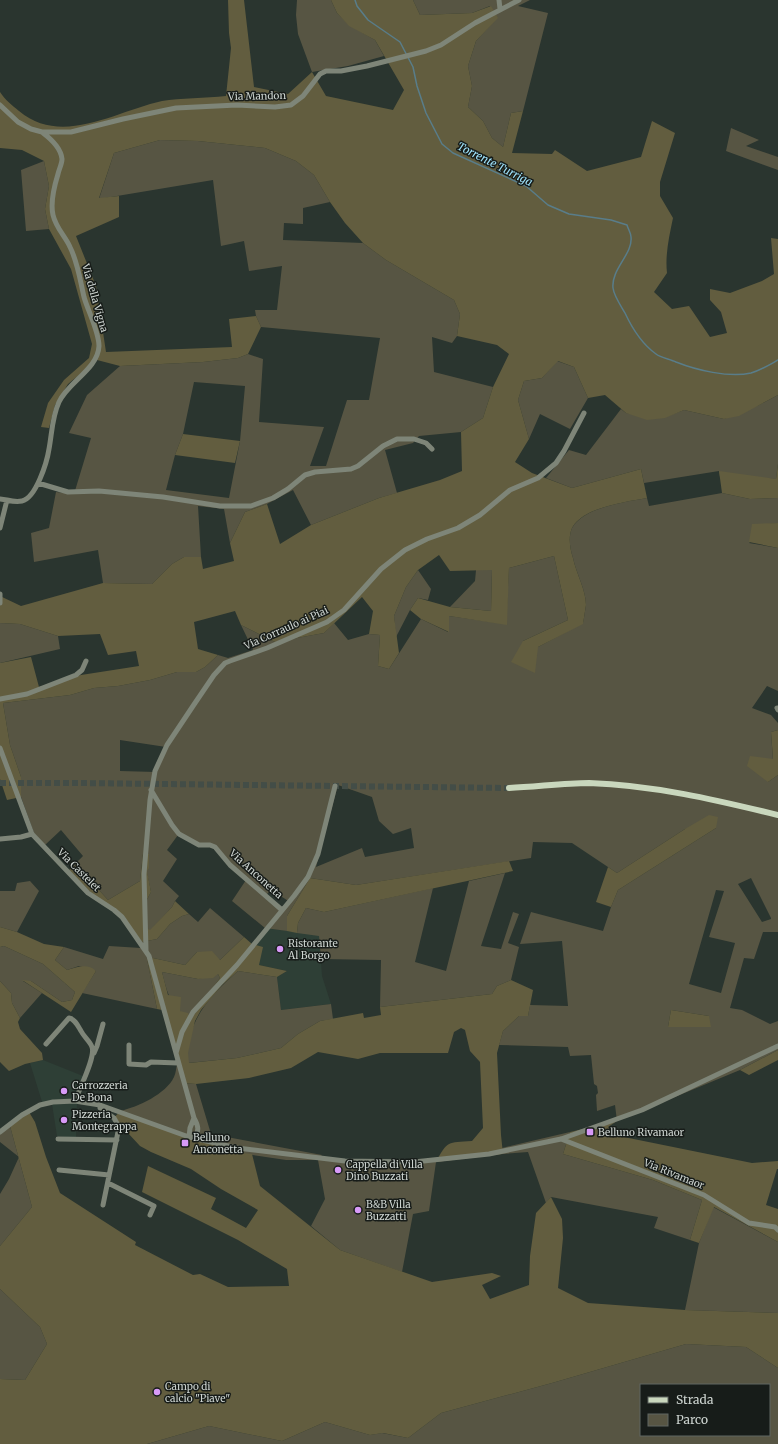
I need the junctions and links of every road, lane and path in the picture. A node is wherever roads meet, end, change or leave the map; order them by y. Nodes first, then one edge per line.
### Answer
1 (499, 0) edge
2 (519, 0) edge
3 (500, 9) junction
4 (0, 105) edge
5 (42, 132) junction
6 (584, 413) dead end
7 (432, 449) dead end
8 (38, 483) junction
9 (0, 498) edge
10 (7, 500) junction
11 (0, 528) edge
12 (0, 594) edge
13 (0, 603) edge
14 (86, 661) dead end
15 (0, 699) edge
16 (0, 748) edge
17 (335, 786) dead end
18 (510, 788) tunnel mouth
19 (152, 790) junction
20 (778, 815) edge
21 (32, 834) junction
22 (0, 839) edge
23 (282, 910) junction
24 (146, 951) junction
25 (103, 1024) dead end
26 (46, 1044) dead end
27 (129, 1045) dead end
28 (778, 1046) edge
29 (93, 1054) junction
30 (176, 1054) junction
31 (178, 1063) junction
32 (75, 1101) junction
33 (100, 1105) junction
34 (194, 1118) junction
35 (0, 1132) edge
36 (192, 1138) junction
37 (58, 1139) dead end
38 (561, 1139) junction
39 (117, 1140) junction
40 (59, 1170) dead end
41 (110, 1175) junction
42 (108, 1183) junction
43 (103, 1205) dead end
44 (150, 1215) dead end
45 (778, 1230) edge

1 - 3 street
2 - 3 street, Via Mandon
3 - 5 street, Via Mandon
4 - 5 street, Via Mandon
5 - 8 street, Via della Vigna
6 - 19 street, Via Corraulo ai Piai
7 - 8 street
8 - 10 street, Via della Vigna
9 - 10 street
10 - 11 street
12 - 13 street
14 - 15 street
16 - 21 street, Via Castelet
17 - 23 street, Via Anconetta
18 - 20 main road
19 - 23 street, Via Anconetta
19 - 24 street, Via Corraulo ai Piai
21 - 22 street
21 - 24 street, Via Castelet
23 - 30 street, Via Anconetta
24 - 30 street, Via Anconetta
25 - 29 street
26 - 29 street
27 - 31 street
28 - 38 street
29 - 32 street
30 - 31 street, Via Anconetta
31 - 34 street, Via Anconetta
32 - 33 street
32 - 35 street
33 - 36 street
33 - 39 street
34 - 36 street
34 - 36 street, Via Anconetta
36 - 38 street
37 - 39 street
38 - 45 street, Via Rivamaor
39 - 41 street
40 - 41 street
41 - 42 street
42 - 43 street
42 - 44 street

